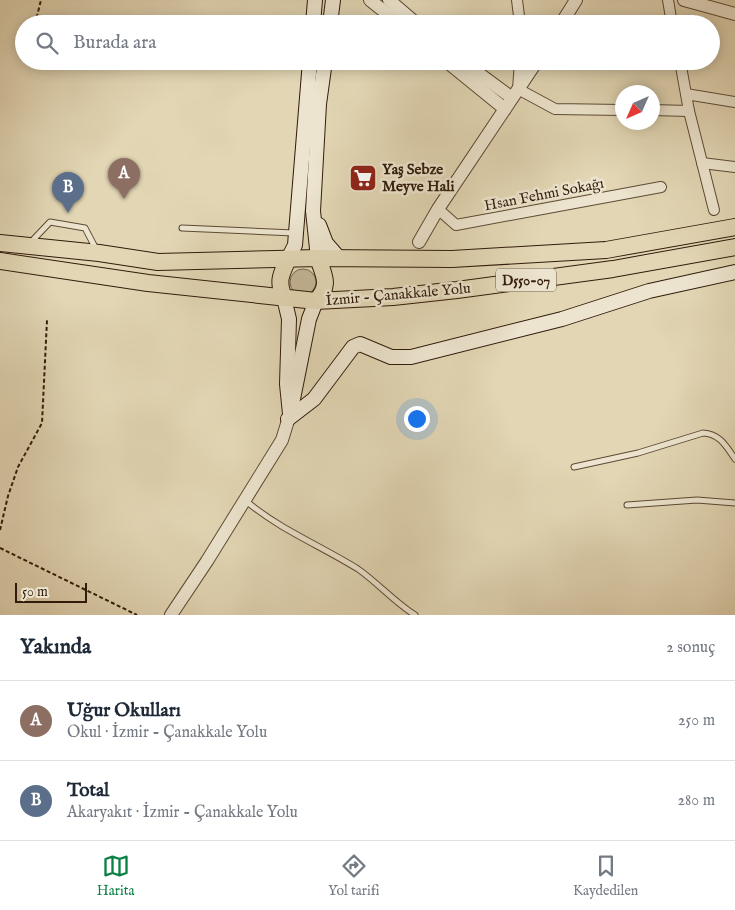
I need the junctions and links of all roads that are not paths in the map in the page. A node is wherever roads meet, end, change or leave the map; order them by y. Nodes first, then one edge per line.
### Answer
1 (315, 0) edge
2 (370, 0) edge
3 (389, 0) edge
4 (517, 0) edge
5 (576, 0) edge
6 (668, 0) edge
7 (684, 0) edge
8 (735, 14) edge
9 (314, 15) edge
10 (389, 15) edge
11 (406, 15) edge
12 (519, 15) edge
13 (567, 15) edge
14 (670, 15) edge
15 (309, 70) edge
16 (324, 70) edge
17 (457, 70) edge
18 (477, 70) edge
19 (519, 70) edge
20 (531, 70) edge
21 (682, 70) edge
22 (515, 93) junction
23 (686, 94) junction
24 (735, 102) edge
25 (505, 109) junction
26 (615, 110) edge
27 (660, 110) edge
28 (689, 111) junction
29 (702, 163) junction
30 (735, 167) edge
31 (661, 187) dead end
32 (438, 209) junction
33 (714, 210) dead end
34 (313, 211) junction
35 (735, 227) edge
36 (182, 228) dead end
37 (296, 234) junction
38 (419, 242) dead end
39 (0, 243) edge
40 (26, 247) junction
41 (735, 247) edge
42 (99, 254) junction
43 (318, 258) junction
44 (338, 258) junction
45 (288, 259) junction
46 (0, 261) edge
47 (735, 272) edge
48 (284, 298) junction
49 (316, 301) junction
50 (297, 385) junction
51 (317, 396) junction
52 (289, 417) junction
53 (735, 459) edge
54 (574, 467) dead end
55 (245, 499) junction
56 (735, 503) edge
57 (627, 505) dead end
58 (171, 615) edge
59 (415, 615) edge

1 - 9 main road
2 - 10 street
3 - 11 street
4 - 12 street
5 - 13 street
6 - 14 street
7 - 8 street
15 - 37 main road
16 - 34 main road
17 - 25 street
18 - 22 street
19 - 22 street
20 - 22 street
21 - 23 street
22 - 25 street
22 - 26 street
23 - 24 street
23 - 28 street
25 - 32 street
27 - 28 street
28 - 29 street
29 - 30 street
29 - 33 street
31 - 32 street, Hsan Fehmi Sokağı
32 - 38 street
34 - 43 main road
34 - 44 main road
35 - 44 highway, İzmir - Çanakkale Yolu / D550-07
36 - 37 lane
37 - 45 main road
39 - 40 highway, İzmir - Çanakkale Yolu
40 - 42 highway, İzmir - Çanakkale Yolu
40 - 42 lane
41 - 49 highway, İzmir - Çanakkale Yolu / D550-07
42 - 45 highway, İzmir - Çanakkale Yolu
43 - 44 highway, İzmir - Çanakkale Yolu / D550-07
43 - 45 highway, İzmir - Çanakkale Yolu
43 - 49 highway
45 - 48 highway
46 - 48 highway, İzmir - Çanakkale Yolu
47 - 51 main road
48 - 49 highway, İzmir - Çanakkale Yolu
48 - 52 main road
49 - 50 main road
50 - 51 main road
50 - 52 main road
51 - 52 main road
52 - 55 street
53 - 54 lane
55 - 58 street
55 - 59 lane
56 - 57 lane

